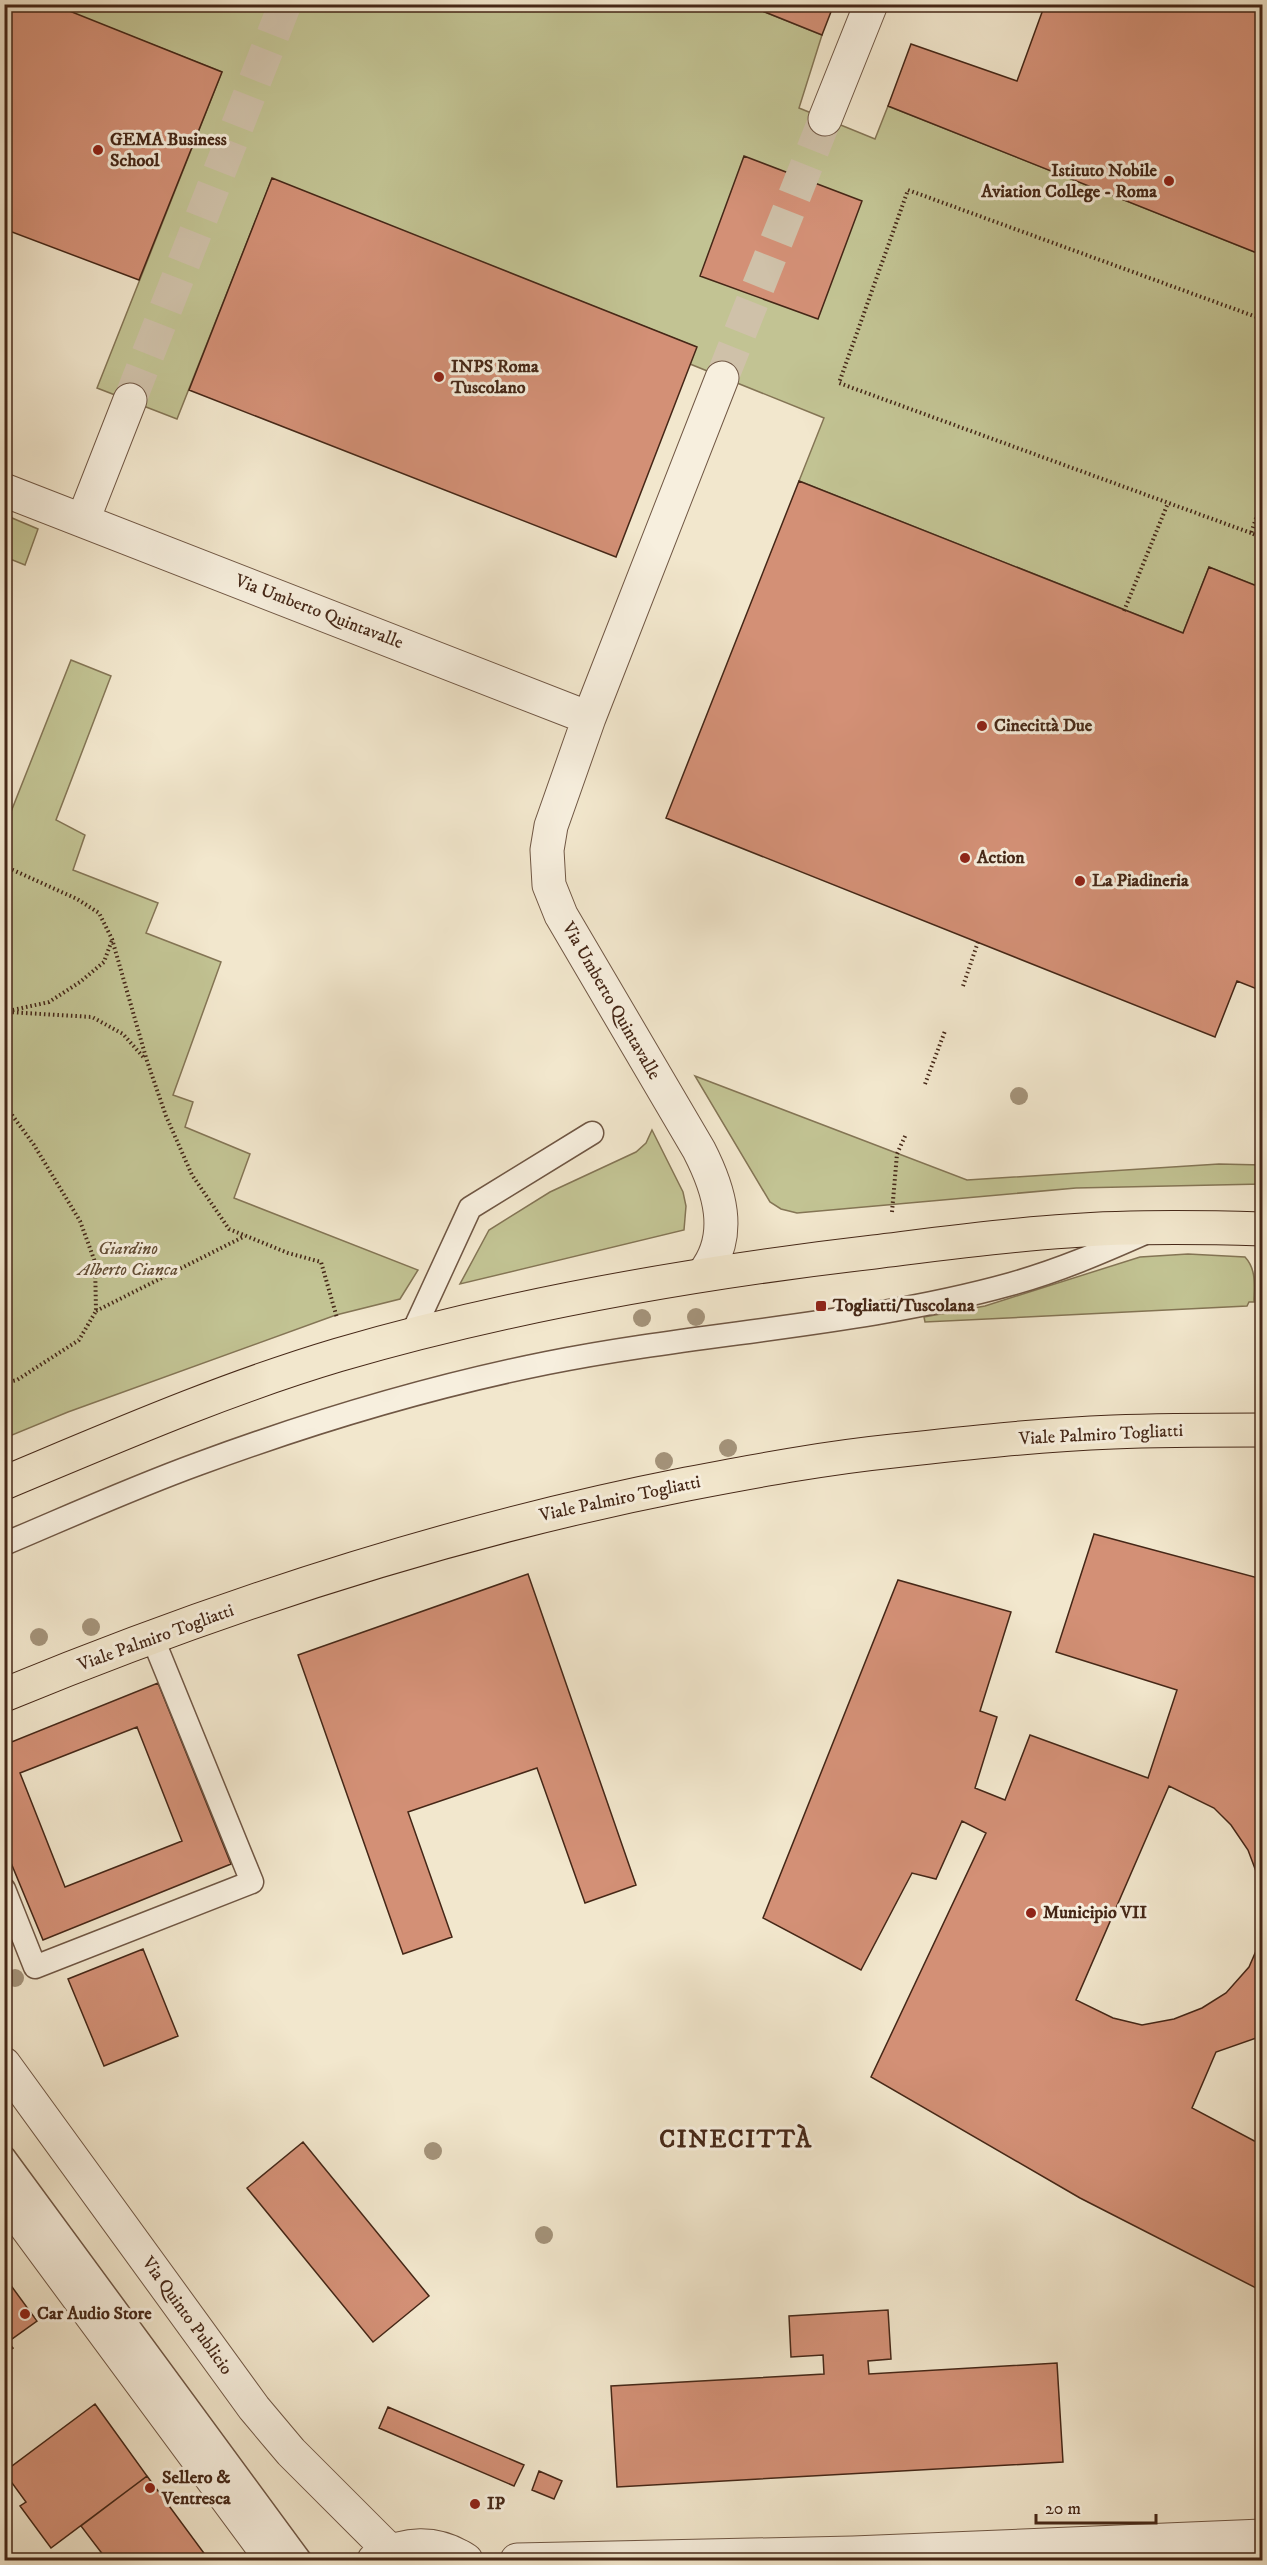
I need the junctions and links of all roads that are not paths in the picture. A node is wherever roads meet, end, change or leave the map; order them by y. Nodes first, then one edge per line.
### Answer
1 (870, 4) edge
2 (825, 119) tunnel mouth
3 (722, 378) tunnel mouth
4 (130, 400) tunnel mouth
5 (4, 490) edge
6 (83, 520) junction
7 (589, 718) junction
8 (592, 1132) dead end
9 (1157, 1227) junction
10 (1263, 1229) edge
11 (704, 1274) junction
12 (411, 1336) junction
13 (1263, 1430) edge
14 (4, 1483) edge
15 (4, 1544) edge
16 (153, 1639) junction
17 (4, 1695) edge
18 (4, 1889) edge
19 (4, 2064) edge
20 (4, 2157) edge
21 (4, 2197) edge
22 (1263, 2536) edge
23 (382, 2556) edge
24 (272, 2560) edge
25 (300, 2560) edge
26 (466, 2560) edge
27 (518, 2560) edge

1 - 2 street
3 - 7 street, Via Umberto Quintavalle
4 - 6 street
5 - 6 street, Via Umberto Quintavalle
6 - 7 street, Via Umberto Quintavalle
7 - 11 street, Via Umberto Quintavalle
8 - 12 lane
9 - 10 main road
9 - 11 main road
9 - 15 lane
11 - 12 main road
12 - 14 main road
13 - 16 main road, Viale Palmiro Togliatti
16 - 17 main road, Viale Palmiro Togliatti
16 - 18 lane
19 - 23 street, Via Quinto Publicio
20 - 25 lane
21 - 24 street
22 - 27 street
23 - 26 street

